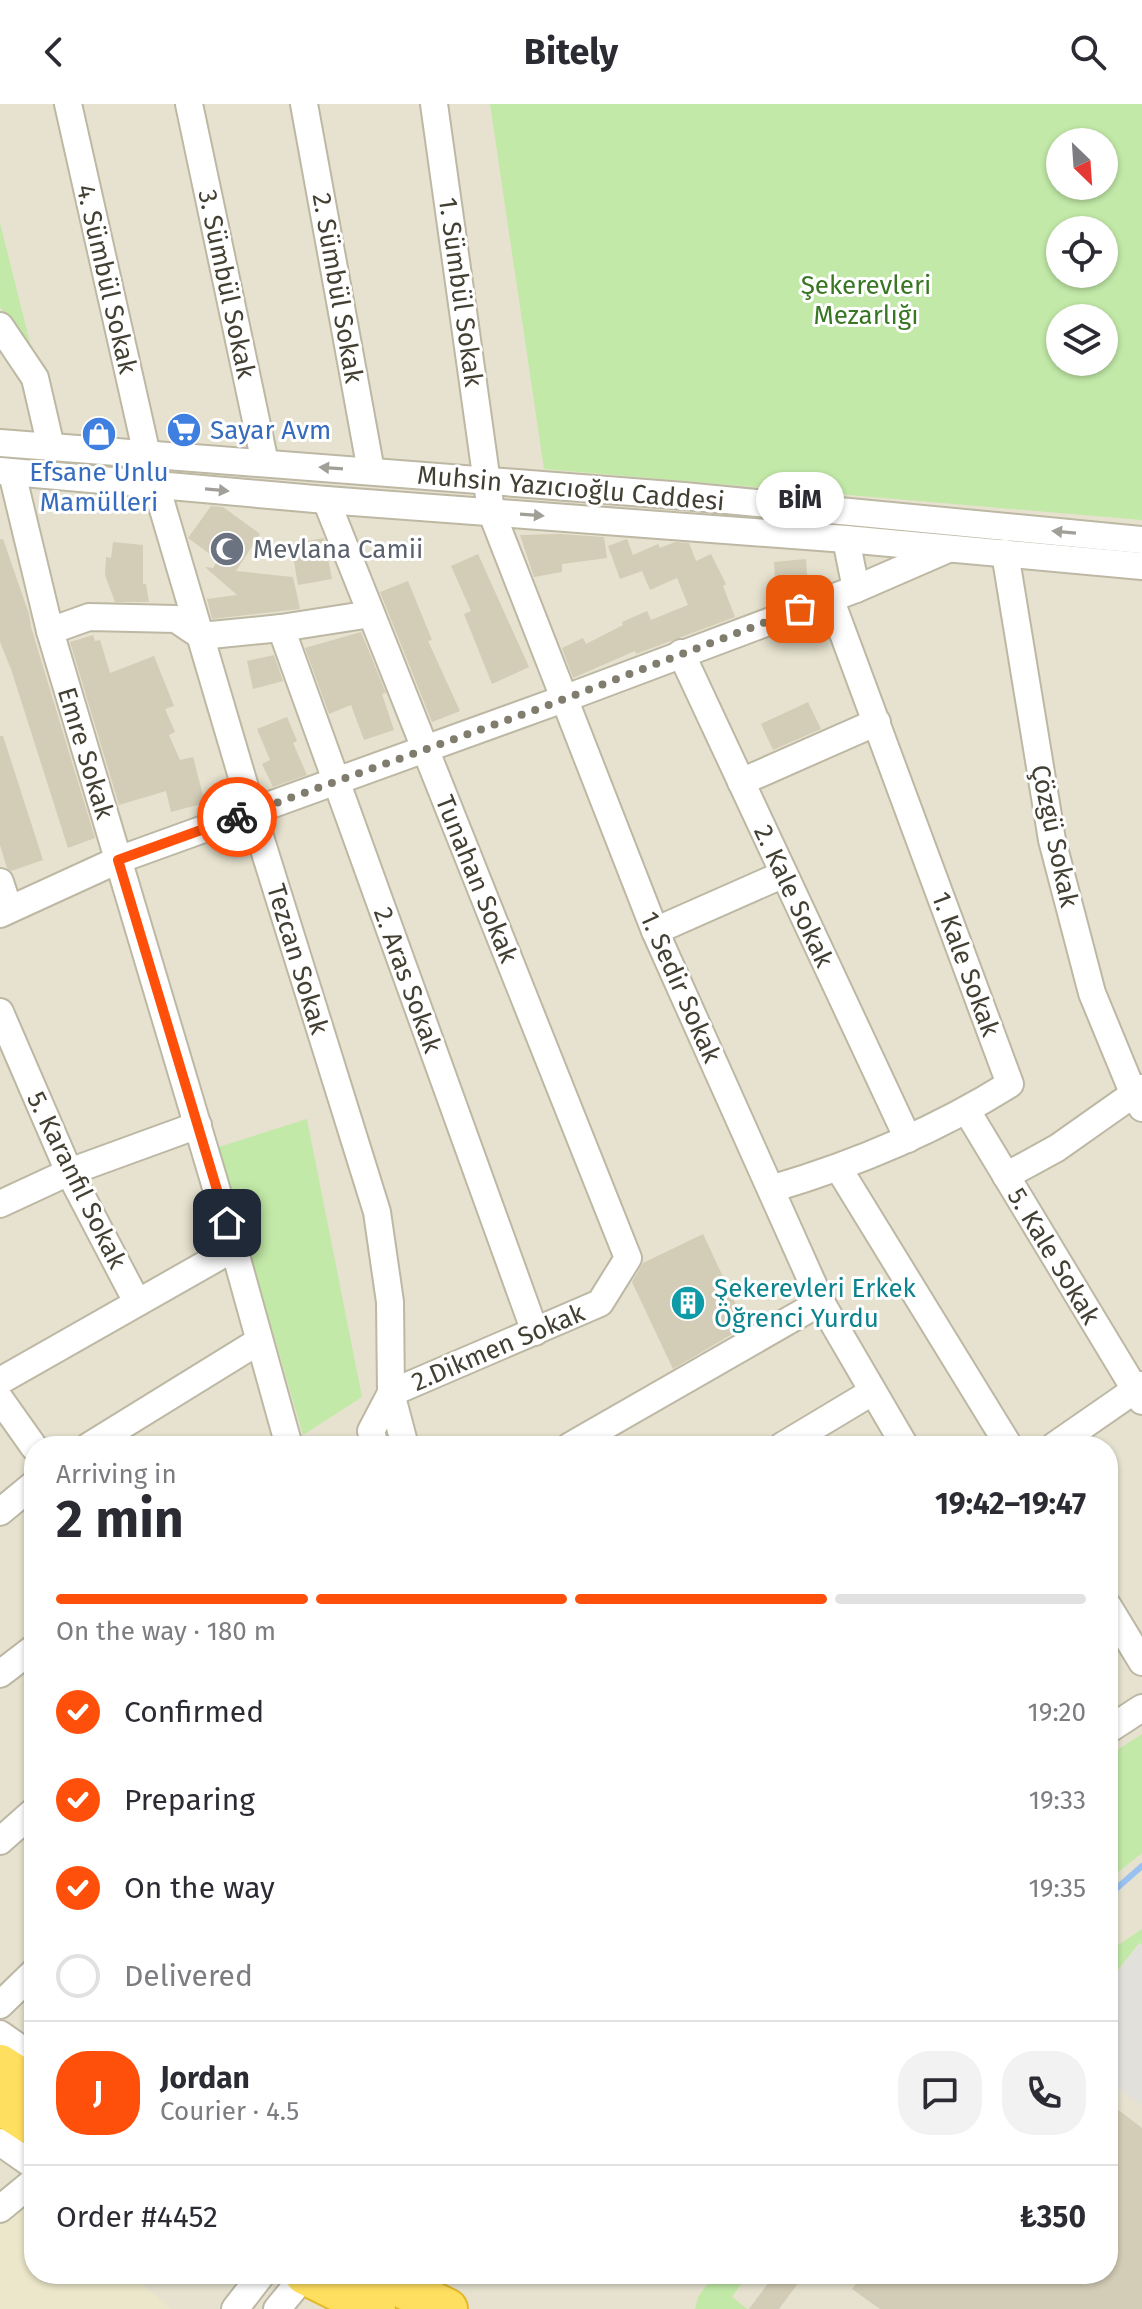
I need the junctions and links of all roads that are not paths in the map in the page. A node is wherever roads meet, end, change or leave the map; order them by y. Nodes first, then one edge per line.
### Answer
1 (68, 104) edge
2 (189, 104) edge
3 (304, 104) edge
4 (434, 104) edge
5 (0, 326) edge
6 (0, 443) edge
7 (51, 447) junction
8 (147, 455) junction
9 (265, 463) junction
10 (371, 471) junction
11 (6, 472) edge
12 (489, 481) junction
13 (156, 486) junction
14 (326, 500) junction
15 (491, 511) junction
16 (951, 535) junction
17 (846, 539) junction
18 (1142, 540) edge
19 (1005, 553) junction
20 (1142, 566) edge
21 (856, 589) junction
22 (830, 598) junction
23 (371, 614) junction
24 (281, 628) junction
25 (50, 631) junction
26 (201, 636) junction
27 (681, 653) junction
28 (566, 698) junction
29 (877, 722) junction
30 (425, 750) junction
31 (336, 780) junction
32 (741, 782) junction
33 (252, 811) junction
34 (118, 860) junction
35 (784, 874) junction
36 (0, 882) edge
37 (4, 911) edge
38 (655, 931) junction
39 (0, 1012) edge
40 (1139, 1097) edge
41 (967, 1111) junction
42 (198, 1125) junction
43 (908, 1139) junction
44 (839, 1169) junction
45 (69, 1172) junction
46 (1006, 1176) junction
47 (771, 1189) junction
48 (0, 1204) edge
49 (234, 1248) junction
50 (628, 1258) joint
51 (137, 1302) junction
52 (821, 1302) junction
53 (535, 1332) junction
54 (259, 1341) junction
55 (0, 1381) edge
56 (872, 1392) junction
57 (1140, 1392) edge
58 (391, 1393) junction
59 (0, 1399) edge
60 (26, 1436) edge
61 (105, 1436) edge
62 (286, 1436) edge
63 (372, 1436) edge
64 (402, 1436) edge
65 (587, 1436) edge
66 (799, 1436) edge
67 (899, 1436) edge
68 (1003, 1436) edge
69 (1070, 1436) edge
70 (24, 1492) edge
71 (0, 1512) edge
72 (1118, 1622) edge
73 (24, 1656) edge
74 (1142, 1662) edge
75 (0, 1674) edge
76 (1142, 1708) edge
77 (1118, 1724) edge
78 (24, 1820) edge
79 (0, 1841) edge
80 (24, 1982) edge
81 (0, 2005) edge
82 (0, 2034) edge
83 (24, 2051) edge
84 (0, 2065) edge
85 (24, 2081) edge
86 (0, 2104) edge
87 (24, 2120) edge
88 (0, 2142) edge
89 (24, 2159) edge
90 (24, 2189) edge
91 (0, 2209) edge
92 (254, 2284) edge
93 (298, 2284) edge
94 (326, 2284) edge
95 (395, 2284) edge
96 (235, 2309) edge
97 (277, 2309) edge
98 (375, 2309) edge
99 (447, 2309) edge

1 - 8 street, 4. Sümbül Sokak
2 - 9 street, 3. Sümbül Sokak
3 - 10 street, 2. Sümbül Sokak
4 - 12 street, 1. Sümbül Sokak
5 - 7 street
6 - 7 street, Muhsin Yazıcıoğlu Caddesi
7 - 8 street, Muhsin Yazıcıoğlu Caddesi
8 - 9 street, Muhsin Yazıcıoğlu Caddesi
8 - 13 street, 4. Sümbül Sokak
10 -> 9 street, Muhsin Yazıcıoğlu Caddesi
10 - 12 street, Muhsin Yazıcıoğlu Caddesi
11 - 13 street, Muhsin Yazıcıoğlu Caddesi
11 - 25 street, Emre Sokak
12 - 15 street, 1. Sümbül Sokak
12 - 16 street, Muhsin Yazıcıoğlu Caddesi
13 -> 14 street, Muhsin Yazıcıoğlu Caddesi
13 - 26 street, Tezcan Sokak
14 - 15 street, Muhsin Yazıcıoğlu Caddesi
14 - 23 street, Tunahan Sokak
15 -> 17 street, Muhsin Yazıcıoğlu Caddesi
15 - 28 street, 1. Sedir Sokak
16 - 17 street, Muhsin Yazıcıoğlu Caddesi
18 -> 16 street, Muhsin Yazıcıoğlu Caddesi
16 - 19 street, Muhsin Yazıcıoğlu Caddesi
16 - 21 street
17 - 21 street
19 - 20 street, Muhsin Yazıcıoğlu Caddesi
19 - 40 street, Çözgü Sokak
21 - 22 street
22 - 27 street
22 - 29 street, 1. Kale Sokak
23 - 24 street
23 - 30 street, Tunahan Sokak
24 - 26 street
24 - 31 street, 2. Aras Sokak
25 - 26 street
25 - 34 street, Emre Sokak
26 - 33 street, Tezcan Sokak
27 - 28 street
27 - 32 street, 2. Kale Sokak
28 - 30 street
28 - 38 street, 1. Sedir Sokak
29 - 32 street
29 - 41 street, 1. Kale Sokak
30 - 31 street
30 - 50 street, Tunahan Sokak
31 - 33 street
31 - 53 street, 2. Aras Sokak
32 - 35 street, 2. Kale Sokak
33 - 34 street
33 - 58 street, Tezcan Sokak
34 - 37 street
34 - 42 street, Emre Sokak
35 - 38 street
35 - 43 street, 2. Kale Sokak
36 - 37 street
38 - 47 street, 1. Sedir Sokak
39 - 45 street, 5. Karanfil Sokak
40 - 46 street
41 - 43 street, 1. Kale Sokak
41 - 46 street, 5. Kale Sokak
42 - 45 street
42 - 49 street, Emre Sokak
43 - 44 street, 1. Kale Sokak
44 - 47 street, 1. Kale Sokak
44 - 68 street
45 - 48 street
45 - 51 street, 5. Karanfil Sokak
46 - 57 street, 5. Kale Sokak
47 - 52 street, 1. Sedir Sokak
49 - 51 street
49 - 54 street, Emre Sokak
50 - 53 street, 2.Dikmen Sokak
51 - 55 street
52 - 56 street, 1. Sedir Sokak
52 - 65 street
53 - 58 street, 2.Dikmen Sokak
54 - 61 street
54 - 62 street, Emre Sokak
56 - 66 street
56 - 67 street, 1. Sedir Sokak
57 - 69 street
58 - 63 street
58 - 64 street
59 - 60 street
70 - 71 street
72 - 74 street
73 - 75 street
76 - 77 street
78 - 79 street
80 - 81 street
82 - 83 street
84 - 85 highway
86 - 87 highway
88 - 89 street
90 - 91 street
92 - 96 street
93 - 97 street
94 - 98 highway
95 - 99 highway

